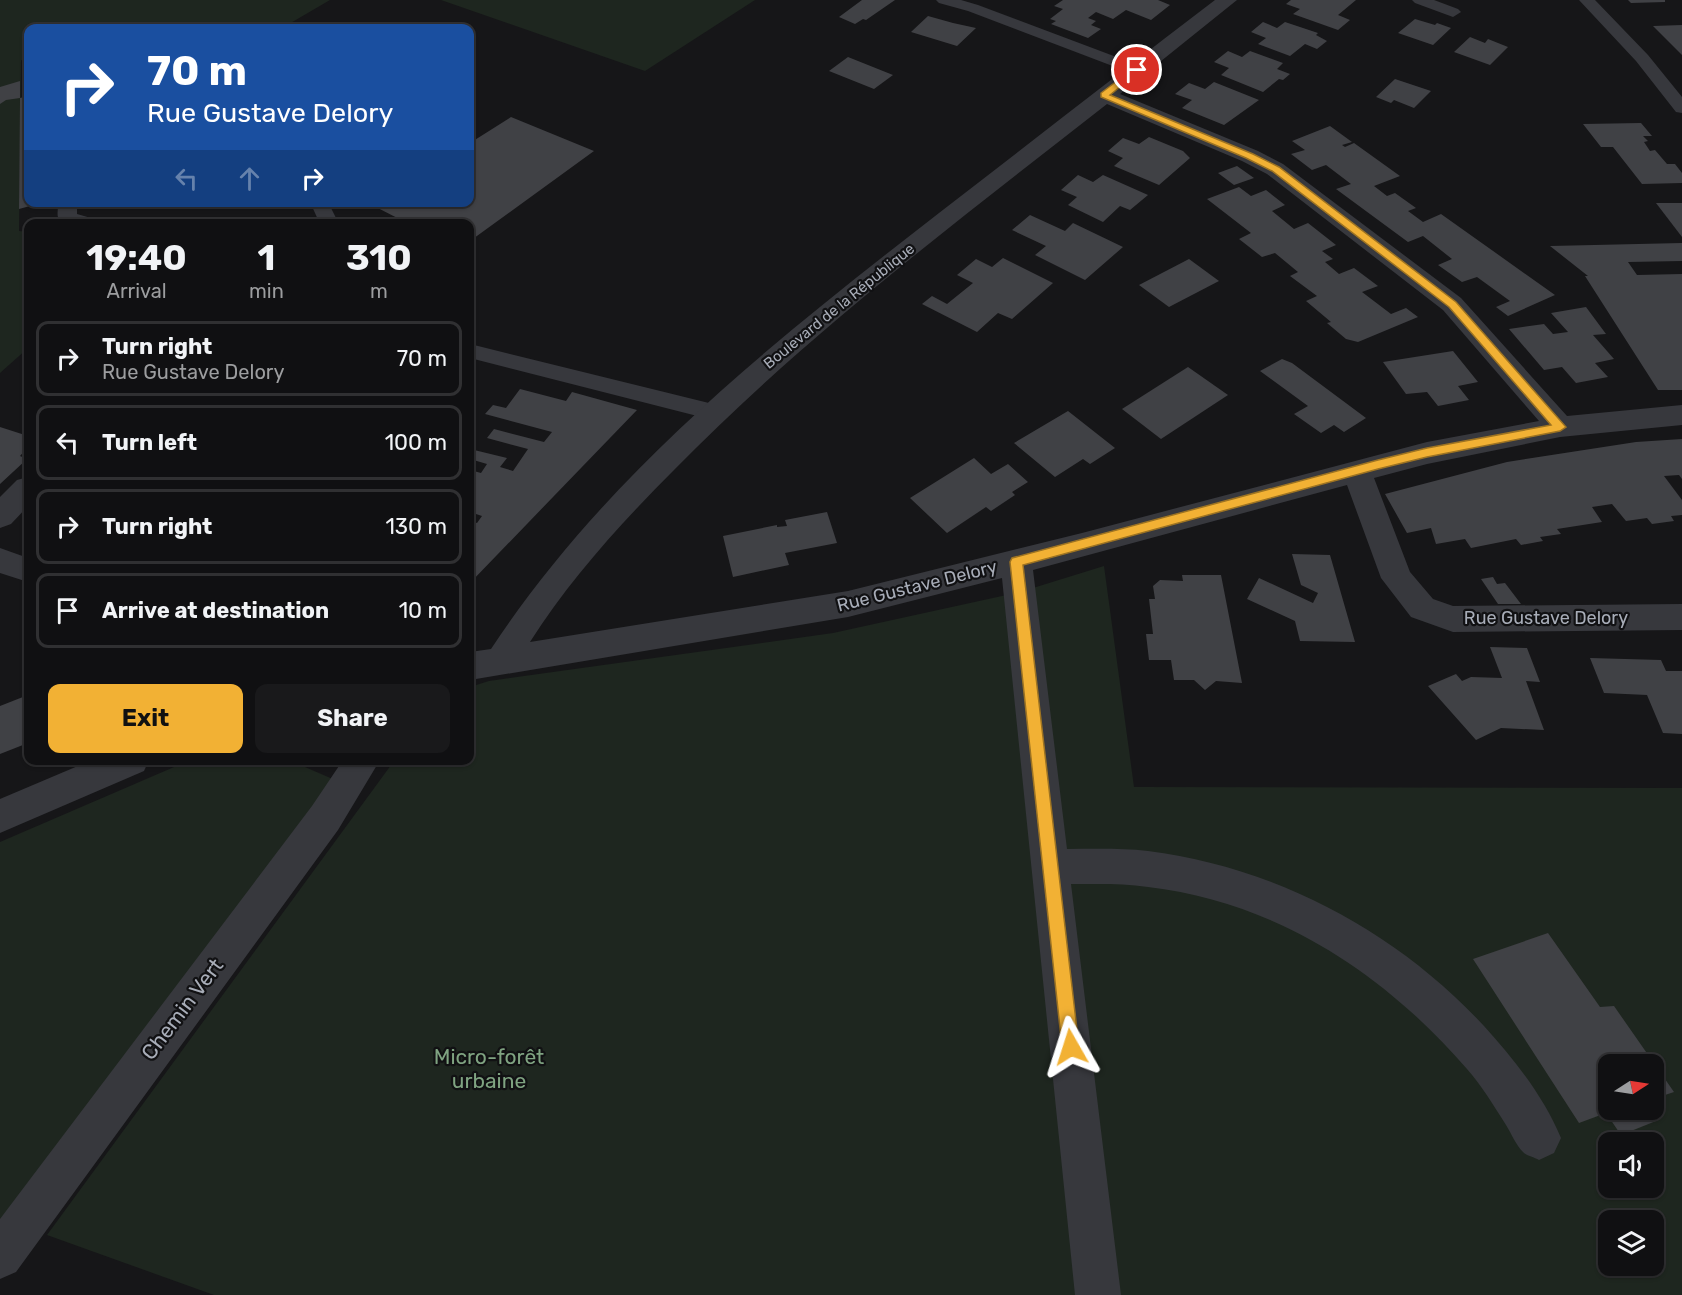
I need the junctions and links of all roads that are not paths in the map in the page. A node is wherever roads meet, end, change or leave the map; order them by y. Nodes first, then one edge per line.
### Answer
1 (944, 0) edge
2 (1227, 0) edge
3 (1420, 0) edge
4 (1587, 0) edge
5 (1453, 12) dead end
6 (1137, 70) junction
7 (1104, 95) junction
8 (1682, 108) edge
9 (68, 207) edge
10 (74, 219) edge
11 (474, 352) edge
12 (713, 412) junction
13 (1682, 415) edge
14 (1560, 427) junction
15 (1357, 471) junction
16 (24, 492) edge
17 (0, 516) edge
18 (0, 560) edge
19 (1016, 562) junction
20 (24, 569) edge
21 (1682, 617) edge
22 (484, 664) edge
23 (120, 765) edge
24 (360, 765) edge
25 (0, 816) edge
26 (1050, 867) junction
27 (1539, 1138) dead end
28 (0, 1256) edge
29 (1098, 1295) edge

1 - 6 lane
2 - 6 street, Boulevard de la République
3 - 5 lane
4 - 8 lane
6 - 7 street, Boulevard de la République
7 - 12 street, Boulevard de la République
7 - 14 street
9 - 10 lane
11 - 12 lane
12 - 22 street, Boulevard de la République
13 - 14 street, Rue Gustave Delory
14 - 15 street, Rue Gustave Delory
15 - 19 street, Rue Gustave Delory
15 - 21 street, Rue Gustave Delory
16 - 17 street
18 - 20 street
19 - 22 street, Rue Gustave Delory
19 - 26 street
23 - 25 street
24 - 28 street, Chemin Vert
26 - 27 street
26 - 29 street

